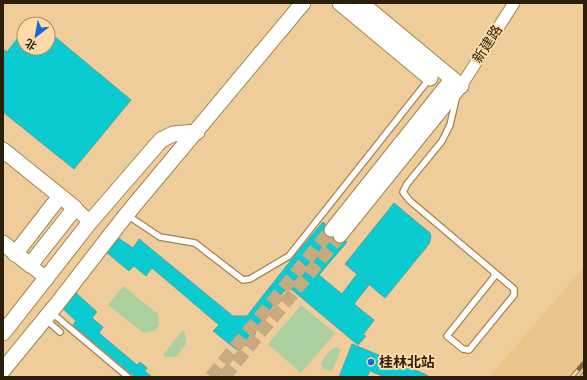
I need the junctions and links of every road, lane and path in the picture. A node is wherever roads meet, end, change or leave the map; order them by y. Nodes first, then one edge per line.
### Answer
1 (303, 3) edge
2 (340, 3) edge
3 (361, 3) edge
4 (514, 3) edge
5 (430, 78) junction
6 (452, 87) junction
7 (197, 132) junction
8 (3, 150) edge
9 (67, 202) junction
10 (126, 215) junction
11 (90, 222) junction
12 (336, 233) tunnel mouth
13 (3, 243) edge
14 (22, 259) junction
15 (494, 272) junction
16 (47, 279) junction
17 (48, 316) junction
18 (60, 332) dead end
19 (3, 333) edge
20 (3, 370) edge
21 (128, 377) edge

1 - 7 main road
2 - 5 main road
3 - 6 main road
4 - 6 street, 新建路
5 - 6 street
5 - 10 lane
6 - 12 street
6 - 15 lane
7 - 10 main road
7 - 11 main road
8 - 9 main road
9 - 11 street
9 - 14 main road
10 - 17 main road
11 - 16 main road
13 - 14 main road
14 - 16 street
15 - 15 lane
16 - 19 main road
17 - 18 lane
17 - 20 main road
17 - 21 lane

